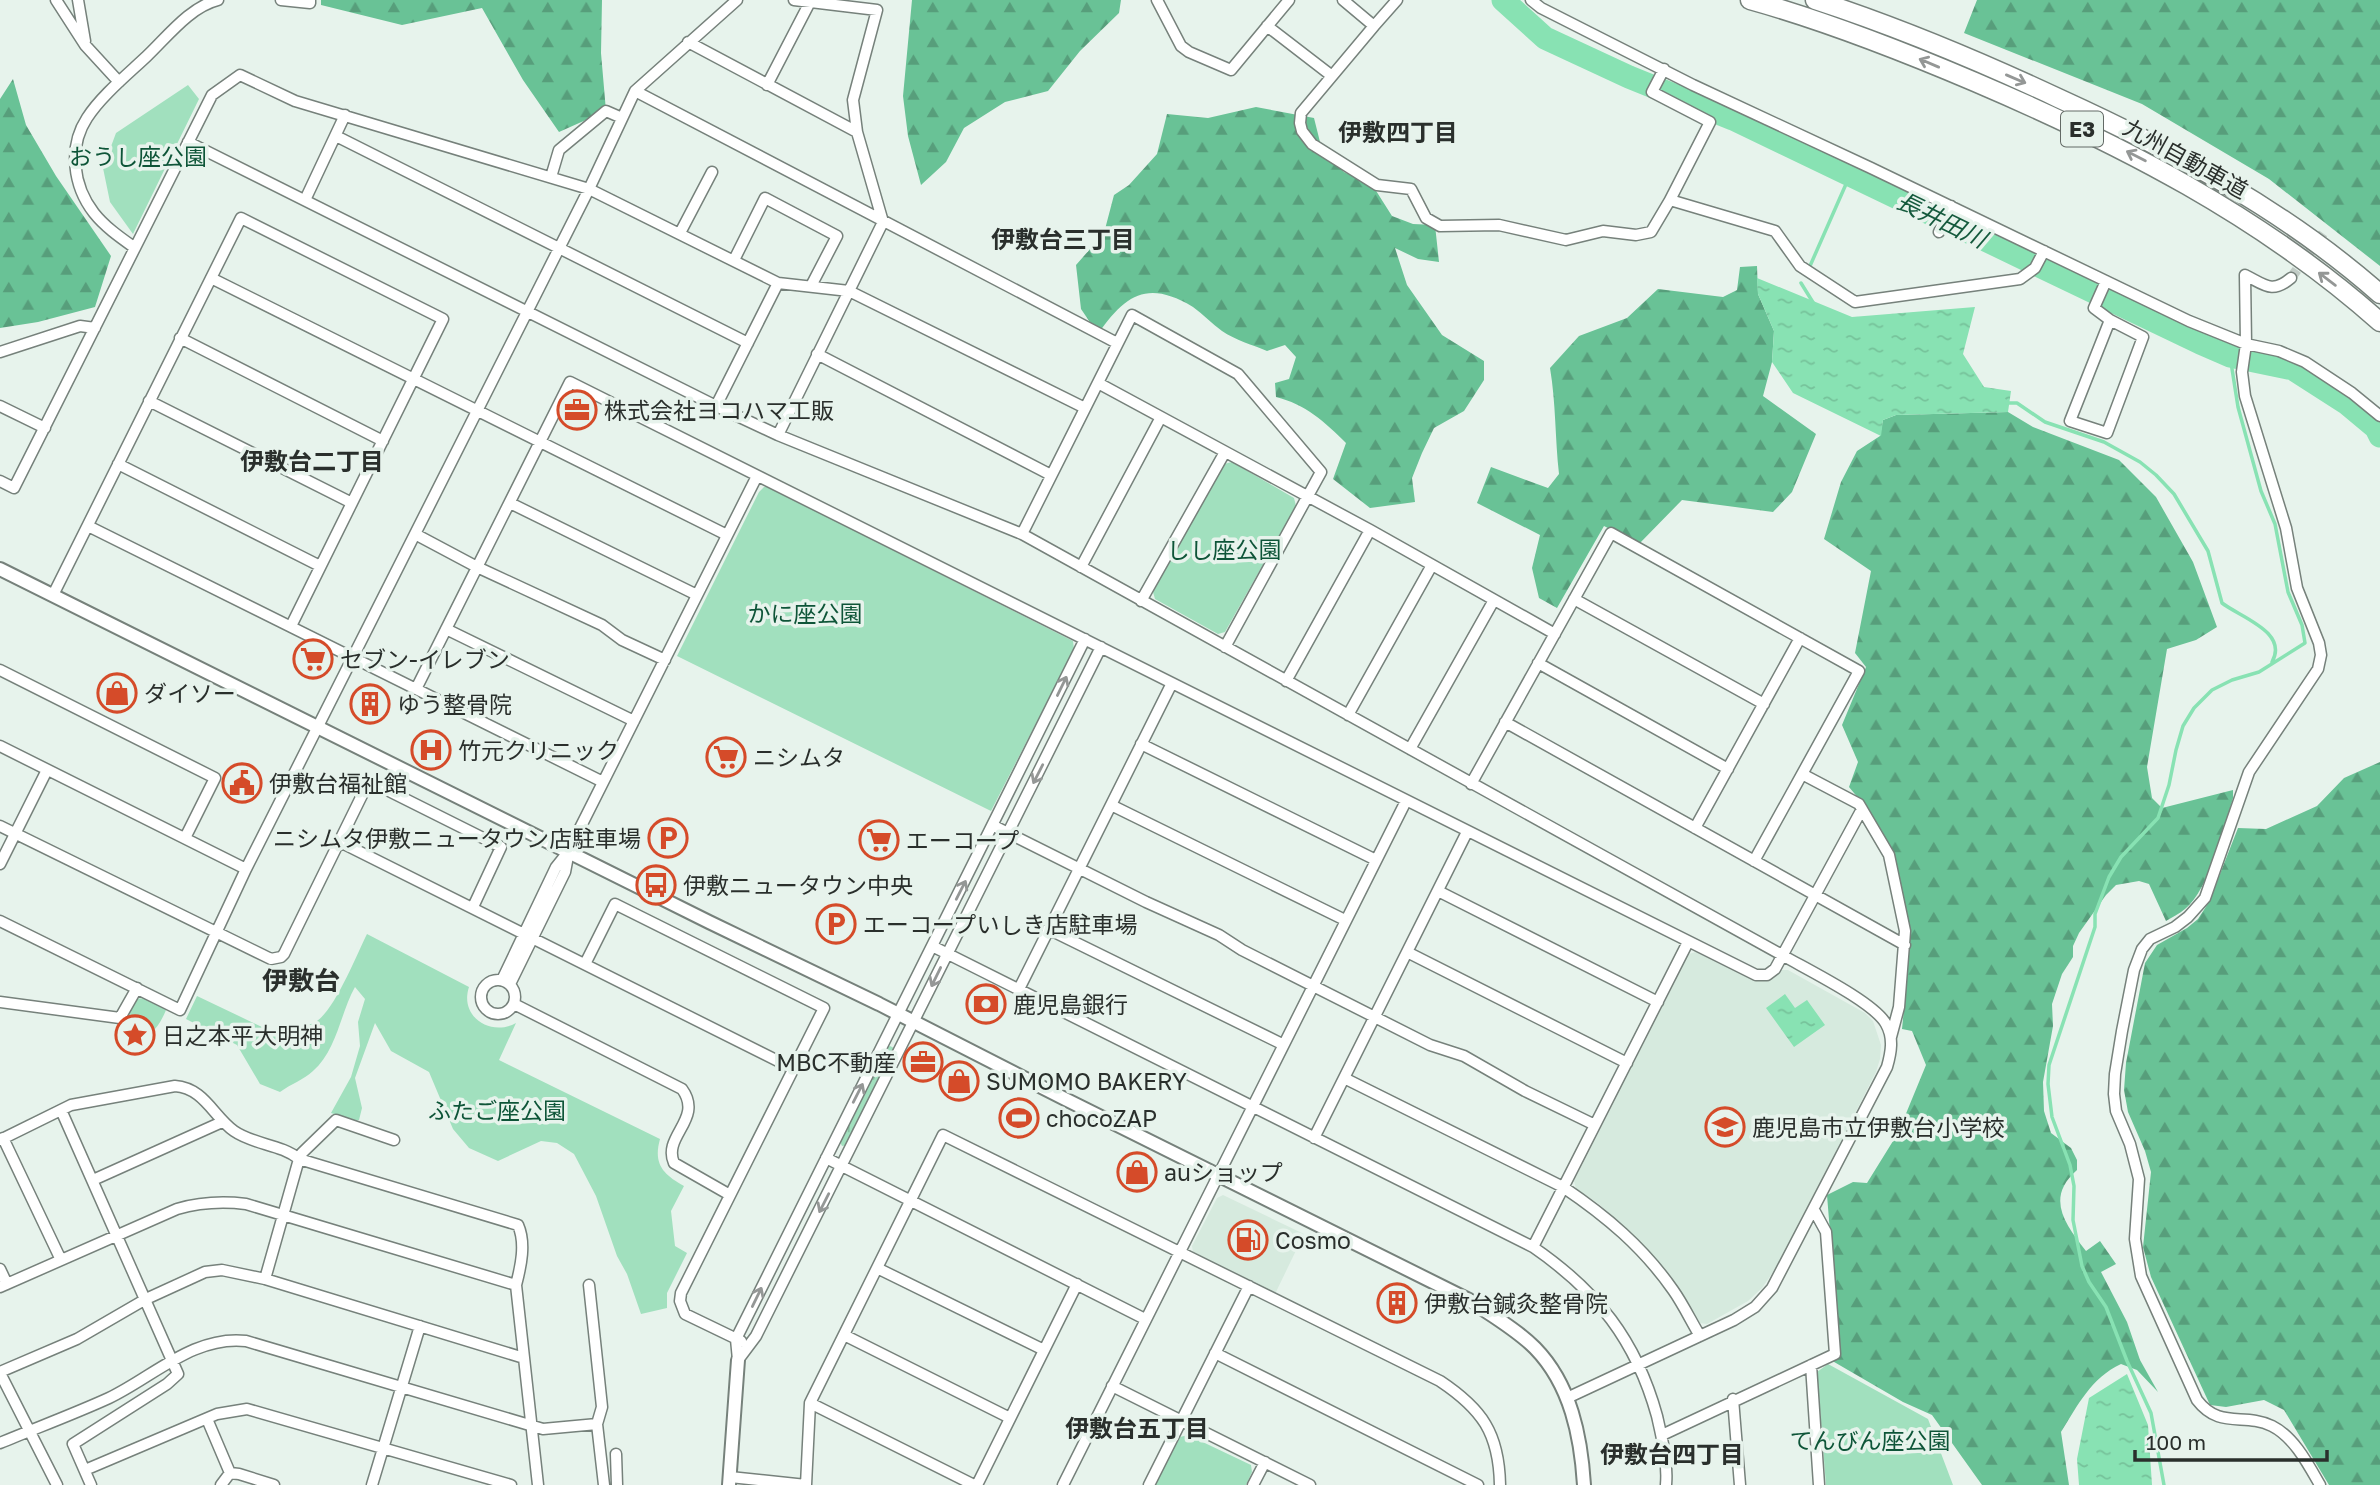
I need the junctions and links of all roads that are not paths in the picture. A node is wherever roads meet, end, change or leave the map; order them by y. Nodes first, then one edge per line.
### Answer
1 (56, 0) edge
2 (78, 0) edge
3 (218, 0) edge
4 (281, 0) edge
5 (310, 0) edge
6 (737, 0) edge
7 (794, 0) edge
8 (1157, 0) edge
9 (1289, 0) edge
10 (1343, 0) edge
11 (1397, 0) edge
12 (1531, 0) edge
13 (1750, 0) edge
14 (1815, 0) edge
15 (810, 2) junction
16 (1268, 26) junction
17 (1374, 26) junction
18 (688, 42) junction
19 (85, 45) junction
20 (1664, 69) junction
21 (1332, 76) junction
22 (119, 82) junction
23 (767, 85) junction
24 (635, 91) junction
25 (345, 115) junction
26 (622, 118) junction
27 (857, 132) junction
28 (336, 136) junction
29 (188, 142) junction
30 (712, 172) dead end
31 (551, 177) junction
32 (589, 189) junction
33 (305, 200) junction
34 (1670, 200) junction
35 (1951, 206) junction
36 (883, 222) junction
37 (1939, 232) dead end
38 (680, 233) junction
39 (135, 248) junction
40 (558, 248) junction
41 (2040, 259) junction
42 (734, 260) junction
43 (211, 278) junction
44 (2291, 278) dead end
45 (778, 283) junction
46 (2105, 284) junction
47 (811, 286) junction
48 (849, 291) junction
49 (2380, 294) edge
50 (527, 311) junction
51 (2110, 320) junction
52 (2380, 322) edge
53 (95, 328) junction
54 (180, 338) junction
55 (748, 343) junction
56 (1117, 344) junction
57 (2246, 344) junction
58 (0, 352) edge
59 (817, 354) junction
60 (414, 380) junction
61 (1098, 383) junction
62 (149, 401) junction
63 (0, 406) edge
64 (716, 406) junction
65 (1084, 408) junction
66 (476, 411) junction
67 (2380, 416) edge
68 (1161, 417) junction
69 (45, 428) junction
70 (778, 435) junction
71 (383, 441) junction
72 (540, 442) junction
73 (1225, 452) junction
74 (118, 464) junction
75 (1051, 475) junction
76 (757, 476) junction
77 (0, 481) edge
78 (1307, 497) junction
79 (352, 503) junction
80 (510, 503) junction
81 (88, 526) junction
82 (1370, 530) junction
83 (415, 534) junction
84 (1022, 534) junction
85 (727, 536) junction
86 (1432, 565) junction
87 (320, 566) junction
88 (477, 567) junction
89 (1081, 567) junction
90 (0, 569) edge
91 (53, 595) junction
92 (697, 595) junction
93 (1574, 598) junction
94 (1141, 600) junction
95 (1494, 600) junction
96 (291, 626) junction
97 (446, 629) junction
98 (1555, 634) junction
99 (1800, 638) junction
100 (1085, 639) junction
101 (1101, 647) junction
102 (1225, 647) junction
103 (353, 658) junction
104 (665, 660) junction
105 (1538, 663) junction
106 (0, 670) edge
107 (1286, 681) junction
108 (1172, 683) junction
109 (416, 689) junction
110 (1764, 704) junction
111 (1348, 715) junction
112 (634, 721) junction
113 (1505, 722) junction
114 (320, 727) junction
115 (1142, 744) junction
116 (0, 746) edge
117 (1410, 749) junction
118 (1728, 769) junction
119 (47, 770) junction
120 (1802, 774) junction
121 (603, 782) junction
122 (1471, 784) junction
123 (1406, 801) junction
124 (1111, 805) junction
125 (1862, 809) junction
126 (0, 826) edge
127 (994, 826) junction
128 (1695, 828) junction
129 (1008, 832) junction
130 (1467, 832) junction
131 (16, 833) junction
132 (185, 838) junction
133 (340, 842) junction
134 (568, 852) junction
135 (1376, 860) junction
136 (1754, 861) junction
137 (0, 864) edge
138 (1079, 868) junction
139 (246, 869) junction
140 (1438, 891) junction
141 (1817, 895) junction
142 (473, 907) junction
143 (1345, 920) junction
144 (0, 921) edge
145 (1048, 929) junction
146 (218, 934) junction
147 (528, 934) junction
148 (1688, 942) junction
149 (1905, 945) junction
150 (932, 946) junction
151 (1407, 952) junction
152 (947, 954) junction
153 (1782, 955) junction
154 (585, 964) junction
155 (506, 982) junction
156 (1313, 985) junction
157 (137, 988) junction
158 (1019, 989) junction
159 (0, 1002) edge
160 (1657, 1002) junction
161 (514, 1004) junction
162 (898, 1013) junction
163 (1375, 1016) junction
164 (914, 1022) junction
165 (1891, 1038) junction
166 (1282, 1044) junction
167 (1627, 1063) junction
168 (794, 1069) junction
169 (1344, 1078) junction
170 (1253, 1106) junction
171 (61, 1110) junction
172 (222, 1122) junction
173 (1595, 1125) junction
174 (1314, 1138) junction
175 (2, 1139) edge
176 (394, 1140) dead end
177 (826, 1158) junction
178 (299, 1159) junction
179 (842, 1166) junction
180 (1218, 1174) junction
181 (93, 1180) junction
182 (1563, 1187) junction
183 (730, 1195) junction
184 (910, 1201) junction
185 (1814, 1210) junction
186 (283, 1216) junction
187 (117, 1235) junction
188 (1532, 1247) junction
189 (1179, 1252) junction
190 (61, 1260) junction
191 (877, 1268) junction
192 (0, 1269) edge
193 (265, 1279) junction
194 (1077, 1284) junction
195 (3, 1285) edge
196 (516, 1285) junction
197 (589, 1285) dead end
198 (1249, 1286) junction
199 (146, 1299) junction
200 (1145, 1319) junction
201 (420, 1326) junction
202 (844, 1335) junction
203 (1700, 1336) junction
204 (736, 1339) junction
205 (751, 1346) junction
206 (1044, 1350) junction
207 (1215, 1353) junction
208 (524, 1358) junction
209 (173, 1360) junction
210 (738, 1360) junction
211 (1639, 1364) junction
212 (1811, 1364) junction
213 (0, 1373) edge
214 (402, 1386) junction
215 (1112, 1387) junction
216 (1567, 1398) junction
217 (1733, 1399) junction
218 (810, 1403) junction
219 (1010, 1418) junction
220 (207, 1419) junction
221 (1181, 1421) junction
222 (597, 1424) junction
223 (532, 1425) junction
224 (30, 1431) junction
225 (1662, 1435) junction
226 (0, 1443) edge
227 (383, 1448) junction
228 (615, 1454) dead end
229 (1265, 1462) junction
230 (85, 1470) junction
231 (230, 1474) junction
232 (729, 1481) edge
233 (57, 1485) edge
234 (92, 1485) edge
235 (221, 1485) edge
236 (274, 1485) edge
237 (372, 1485) edge
238 (511, 1485) edge
239 (538, 1485) edge
240 (604, 1485) edge
241 (617, 1485) edge
242 (806, 1485) edge
243 (976, 1485) edge
244 (1063, 1485) edge
245 (1149, 1485) edge
246 (1253, 1485) edge
247 (1310, 1485) edge
248 (1478, 1485) edge
249 (1500, 1485) edge
250 (1584, 1485) edge
251 (1666, 1485) edge
252 (1741, 1485) edge
253 (1819, 1485) edge
254 (2320, 1485) edge

1 - 19 street
2 - 19 street
3 - 22 street
4 - 5 street
6 - 18 street
7 - 15 street
8 - 16 street
9 - 16 street
10 - 17 street
11 - 17 street
12 - 20 street
52 -> 13 highway, 九州自動車道 / E3
14 -> 49 highway, 九州自動車道 / E3
15 - 23 street
15 - 27 street
16 - 21 street
17 - 21 street
18 - 23 street
18 - 24 street
19 - 22 street
20 - 34 street
20 - 35 street
21 - 34 street
22 - 39 street
23 - 27 street
24 - 26 street
24 - 36 street
25 - 28 street
25 - 29 street
25 - 31 street
26 - 31 street
26 - 32 street
27 - 36 street
28 - 33 street
28 - 40 street
29 - 33 street
29 - 39 street
30 - 38 street
31 - 32 street
32 - 38 street
32 - 40 street
33 - 50 street
34 - 41 street
35 - 37 street
35 - 41 street
36 - 48 street
36 - 56 street
38 - 42 street
39 - 53 street
40 - 50 street
40 - 55 street
41 - 46 street
42 - 45 street
42 - 47 street
43 - 54 street
43 - 60 street
43 - 60 street
44 - 57 street
45 - 47 street
45 - 55 street
46 - 51 street
46 - 57 street
47 - 48 street
48 - 59 street
48 - 65 street
50 - 64 street
50 - 66 street
51 - 51 street
53 - 58 street
53 - 69 street
54 - 62 street
54 - 71 street
55 - 64 street
56 - 61 street
56 - 78 street
57 - 67 street
57 - 254 street
59 - 70 street
59 - 75 street
60 - 66 street
60 - 71 street
61 - 65 street
61 - 68 street
62 - 74 street
62 - 79 street
63 - 69 street
64 - 70 street
65 - 75 street
66 - 72 street
66 - 83 street
68 - 73 street
68 - 89 street
69 - 77 street
70 - 84 street
71 - 79 street
72 - 76 street
72 - 80 street
72 - 85 street
73 - 78 street
73 - 94 street
74 - 81 street
74 - 87 street
75 - 84 street
76 - 85 street
76 - 100 street
78 - 82 street
78 - 102 street
79 - 87 street
80 - 88 street
80 - 92 street
81 - 91 street
81 - 96 street
82 - 86 street
82 - 107 street
83 - 88 street
83 - 103 street
84 - 89 street
85 - 92 street
86 - 95 street
86 - 111 street
87 - 96 street
88 - 97 street
88 - 104 street
89 - 94 street
90 - 91 street
91 - 114 street
92 - 104 street
93 - 98 street
93 - 99 street
93 - 110 street
94 - 102 street
95 - 98 street
95 - 117 street
96 - 103 street
97 - 109 street
97 - 112 street
98 - 105 street
99 - 110 street
99 - 120 street
100 - 101 street
127 -> 100 street
101 - 108 street
101 -> 129 street
102 - 107 street
103 - 109 street
103 - 114 street
104 - 112 street
105 - 113 street
105 - 118 street
106 - 132 street
107 - 111 street
108 - 115 street
108 - 123 street
109 - 121 street
110 - 118 street
111 - 117 street
112 - 121 street
113 - 122 street
113 - 128 street
114 - 134 street
114 - 139 street
115 - 124 street
115 - 135 street
116 - 119 street
117 - 122 street
118 - 128 street
119 - 131 street
119 - 132 street
120 - 125 street
120 - 136 street
121 - 134 street
122 - 153 street
123 - 130 street
123 - 135 street
124 - 138 street
124 - 143 street
125 - 141 street
125 - 149 street
126 - 131 street
127 - 129 street
150 -> 127 street
128 - 136 street
129 - 138 street
129 - 152 street
130 - 140 street
130 - 148 street
131 - 137 street
131 - 146 street
132 - 139 street
133 - 142 street
133 - 142 street
133 - 146 street
134 - 147 street
134 - 162 street
135 - 143 street
136 - 141 street
138 - 145 street
138 - 156 street
139 - 146 street
140 - 151 street
140 - 160 street
141 - 149 street
141 - 153 street
142 - 147 street
143 - 156 street
144 - 157 street
145 - 158 street
145 - 166 street
146 - 157 street
147 - 154 street
147 - 155 street
148 - 153 street
148 - 160 street
149 - 165 street
150 - 152 street
150 - 162 street
151 - 163 street
151 - 167 street
152 - 158 street
152 -> 164 street
153 - 165 street
154 - 168 street
154 - 168 street
155 - 161 street
155 - 161 street
156 - 163 street
156 - 166 street
157 - 159 street
158 - 170 street
160 - 167 street
161 - 183 street
162 - 164 street
177 -> 162 street
163 - 169 street
163 - 173 street
164 - 179 street
164 - 180 street
165 - 185 street
166 - 170 street
167 - 173 street
168 - 183 street
169 - 174 street
169 - 182 street
170 - 174 street
170 - 180 street
171 - 172 street
171 - 175 street
171 - 181 street
172 - 178 street
172 - 181 street
173 - 182 street
174 - 188 street
175 - 190 street
176 - 178 street
177 - 179 street
204 -> 177 street
178 - 186 street
178 - 196 street
179 - 184 street
179 -> 205 street
180 - 189 street
180 - 216 street
181 - 187 street
182 - 188 street
182 - 203 street
183 - 204 street
184 - 189 street
184 - 191 street
184 - 194 street
185 - 203 street
185 - 212 street
186 - 187 street
186 - 193 street
186 - 196 street
187 - 190 street
187 - 199 street
188 - 211 street
189 - 198 street
189 - 200 street
190 - 195 street
191 - 202 street
191 - 206 street
192 - 195 street
193 - 199 street
193 - 201 street
194 - 200 street
194 - 206 street
196 - 208 street
197 - 222 street
198 - 207 street
198 - 249 street
199 - 209 street
199 - 213 street
200 - 215 street
201 - 208 street
201 - 214 street
202 - 218 street
202 - 219 street
203 - 211 street
204 - 205 street
204 - 210 street
205 - 210 street
206 - 219 street
207 - 221 street
207 - 248 street
208 - 223 street
209 - 214 street
209 - 224 street
209 - 230 street
210 - 232 street
211 - 216 street
211 - 225 street
212 - 217 street
212 - 253 street
213 - 224 street
214 - 223 street
214 - 227 street
215 - 221 street
215 - 244 street
216 - 250 street
217 - 225 street
217 - 252 street
218 - 242 street
218 - 243 street
219 - 243 street
220 - 227 street
220 - 230 street
220 - 231 street
221 - 229 street
221 - 245 street
222 - 223 street
222 - 240 street
223 - 239 street
224 - 226 street
224 - 233 street
225 - 251 street
227 - 237 street
227 - 238 street
228 - 241 street
229 - 246 street
229 - 247 street
230 - 234 street
231 - 235 street
231 - 236 street
232 - 242 street

